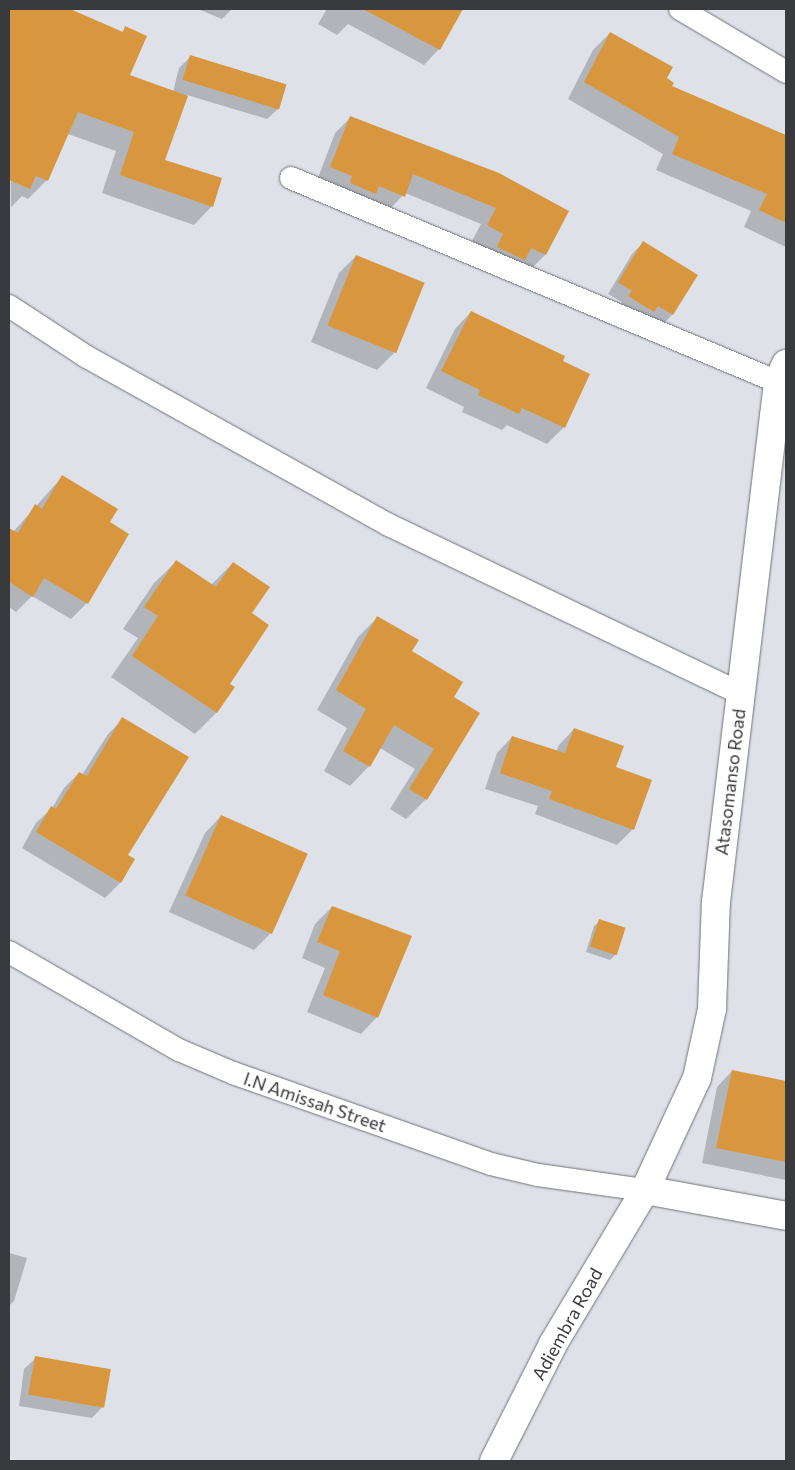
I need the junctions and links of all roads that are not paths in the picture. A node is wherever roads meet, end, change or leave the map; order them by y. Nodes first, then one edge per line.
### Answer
1 (680, 9) edge
2 (786, 72) edge
3 (291, 178) dead end
4 (9, 306) edge
5 (782, 373) edge
6 (741, 694) junction
7 (9, 952) edge
8 (644, 1190) junction
9 (786, 1216) edge
10 (494, 1461) edge

1 - 2 street
3 - 5 street
4 - 6 street
5 - 6 street, Atasomanso Road
6 - 8 street, Atasomanso Road
7 - 8 street, I.N Amissah Street
8 - 9 street
8 - 10 street, Adiembra Road

